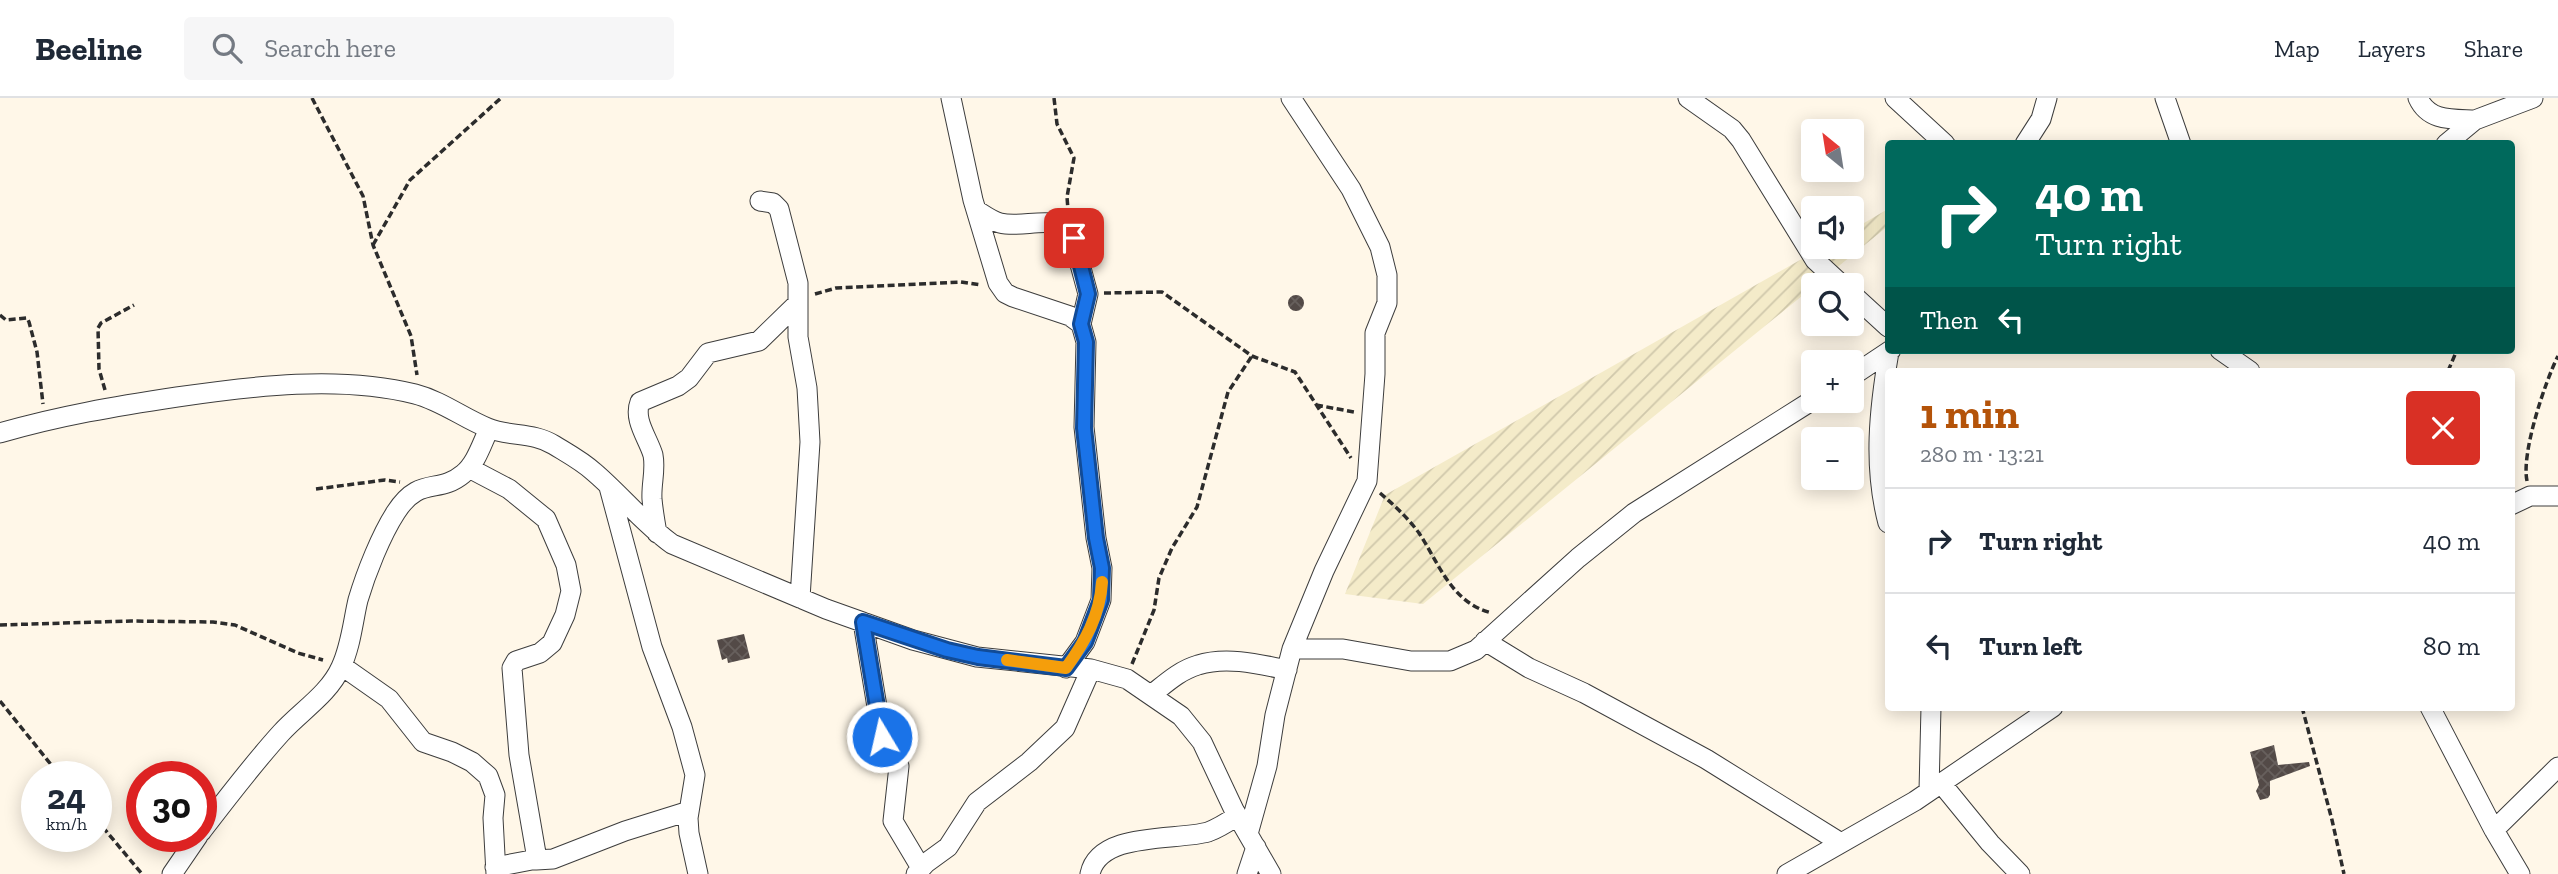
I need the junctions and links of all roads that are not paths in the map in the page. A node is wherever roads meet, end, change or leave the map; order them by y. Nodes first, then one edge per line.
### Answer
1 (951, 98) edge
2 (1291, 98) edge
3 (1688, 98) edge
4 (1895, 98) edge
5 (2047, 98) edge
6 (2165, 98) edge
7 (2418, 98) edge
8 (2533, 98) edge
9 (2475, 120) junction
10 (1941, 140) edge
11 (2028, 140) edge
12 (2180, 140) edge
13 (2451, 140) edge
14 (761, 201) dead end
15 (976, 210) junction
16 (1828, 273) edge
17 (798, 303) junction
18 (1864, 305) edge
19 (1081, 324) junction
20 (1885, 324) edge
21 (1885, 354) edge
22 (2226, 354) edge
23 (1864, 368) edge
24 (2246, 368) edge
25 (1885, 376) edge
26 (1801, 408) edge
27 (489, 429) junction
28 (0, 433) edge
29 (469, 468) junction
30 (609, 485) junction
31 (2558, 496) edge
32 (2515, 503) edge
33 (1885, 511) edge
34 (657, 533) junction
35 (800, 598) junction
36 (863, 622) junction
37 (1485, 641) junction
38 (1292, 649) junction
39 (342, 666) junction
40 (1066, 668) junction
41 (1091, 668) junction
42 (1287, 670) junction
43 (1151, 695) junction
44 (1931, 711) edge
45 (2047, 711) edge
46 (2432, 711) edge
47 (2558, 767) edge
48 (1935, 787) junction
49 (689, 811) junction
50 (217, 812) edge
51 (1237, 816) junction
52 (2494, 830) junction
53 (1252, 841) junction
54 (1841, 843) junction
55 (187, 852) edge
56 (536, 860) junction
57 (496, 870) edge
58 (918, 871) edge
59 (172, 874) edge
60 (698, 874) edge
61 (1090, 874) edge
62 (1247, 874) edge
63 (1271, 874) edge
64 (1787, 874) edge
65 (2020, 874) edge
66 (2520, 874) edge

1 - 15 street
2 - 38 street
3 - 16 street
4 - 10 street
5 - 11 street
6 - 12 street
7 - 9 street
8 - 9 street
9 - 13 street
14 - 17 street
15 - 19 street
15 - 19 street
17 - 34 street
17 - 35 street
18 - 20 street
19 - 40 street
21 - 23 street
22 - 24 street
25 - 33 street
26 - 37 street
27 - 28 street
27 - 29 street
27 - 30 street
29 - 39 street
29 - 56 street
30 - 34 street
30 - 49 street
31 - 32 street
34 - 35 street
35 - 36 street
36 - 40 street
36 - 58 street
37 - 38 street
37 - 54 street
38 - 42 street
39 - 50 street
39 - 57 street
40 - 41 street
41 - 43 street
41 - 58 street
42 - 43 street
42 - 53 street
43 - 51 street
44 - 48 street
45 - 48 street
46 - 52 street
47 - 52 street
48 - 54 street
48 - 65 street
49 - 56 street
49 - 60 street
51 - 53 street
51 - 61 street
52 - 66 street
53 - 62 street
53 - 63 street
54 - 64 street
55 - 59 street
56 - 57 street

